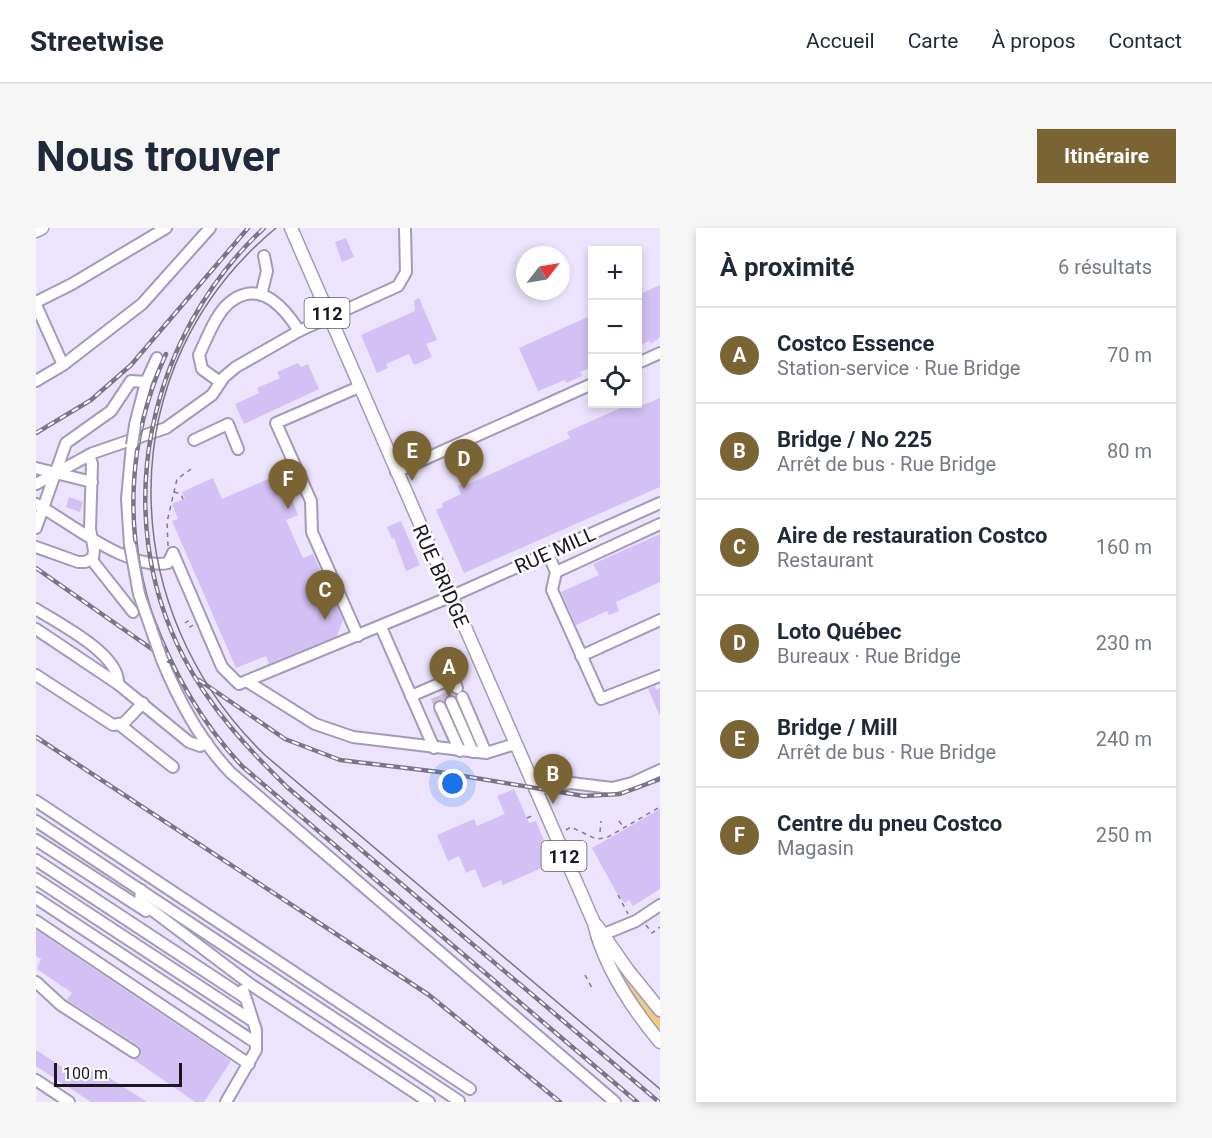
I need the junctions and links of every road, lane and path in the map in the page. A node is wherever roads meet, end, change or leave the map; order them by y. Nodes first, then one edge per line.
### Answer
1 (42, 228) edge
2 (166, 228) edge
3 (210, 228) edge
4 (291, 228) edge
5 (405, 228) edge
6 (36, 231) edge
7 (264, 256) dead end
8 (261, 295) junction
9 (36, 303) edge
10 (330, 319) junction
11 (299, 331) junction
12 (660, 353) edge
13 (157, 358) dead end
14 (642, 361) edge
15 (63, 365) junction
16 (36, 381) edge
17 (146, 382) junction
18 (220, 382) junction
19 (588, 386) edge
20 (360, 387) junction
21 (194, 440) dead end
22 (238, 449) dead end
23 (89, 455) junction
24 (36, 468) edge
25 (191, 470) dead end
26 (396, 472) junction
27 (56, 474) junction
28 (92, 482) junction
29 (36, 484) edge
30 (173, 492) junction
31 (183, 499) dead end
32 (660, 503) edge
33 (39, 506) edge
34 (660, 524) edge
35 (36, 528) edge
36 (91, 537) junction
37 (168, 545) dead end
38 (36, 547) edge
39 (548, 554) junction
40 (91, 559) junction
41 (556, 572) junction
42 (450, 597) junction
43 (36, 609) edge
44 (133, 612) dead end
45 (660, 620) edge
46 (186, 622) dead end
47 (192, 626) dead end
48 (381, 627) junction
49 (36, 629) edge
50 (358, 636) junction
51 (581, 656) junction
52 (36, 675) edge
53 (660, 676) edge
54 (248, 682) junction
55 (118, 684) junction
56 (446, 692) junction
57 (411, 696) junction
58 (436, 697) junction
59 (143, 703) junction
60 (120, 725) junction
61 (207, 743) junction
62 (515, 744) junction
63 (434, 748) junction
64 (460, 751) junction
65 (473, 752) junction
66 (486, 753) junction
67 (173, 767) dead end
68 (660, 770) edge
69 (535, 789) junction
70 (41, 804) edge
71 (660, 807) edge
72 (534, 815) dead end
73 (527, 818) dead end
74 (601, 821) dead end
75 (619, 821) dead end
76 (38, 822) edge
77 (624, 829) junction
78 (565, 830) dead end
79 (600, 832) dead end
80 (600, 839) junction
81 (36, 840) edge
82 (599, 844) dead end
83 (36, 860) edge
84 (36, 879) edge
85 (141, 890) junction
86 (618, 895) dead end
87 (36, 898) edge
88 (660, 905) edge
89 (152, 910) junction
90 (630, 918) dead end
91 (36, 921) edge
92 (600, 936) junction
93 (240, 975) junction
94 (585, 975) dead end
95 (36, 982) edge
96 (592, 987) dead end
97 (244, 997) junction
98 (660, 1010) edge
99 (251, 1020) junction
100 (660, 1041) edge
101 (256, 1043) junction
102 (134, 1052) dead end
103 (249, 1064) junction
104 (36, 1080) edge
105 (69, 1102) edge
106 (225, 1102) edge
107 (429, 1102) edge
108 (459, 1102) edge
109 (615, 1102) edge

1 - 6 main road
2 - 9 street
3 - 15 street
4 - 10 main road, RUE BRIDGE / 112
5 - 10 street
7 - 8 street
8 - 11 street
8 - 18 street
9 - 15 street
10 - 11 street
10 - 20 main road, RUE BRIDGE / 112
11 - 18 street
12 - 14 street
13 - 17 street
15 - 16 street
17 - 27 street
17 - 61 street, bridge
18 - 23 street
19 - 26 street
20 - 26 main road, RUE BRIDGE / 112
20 - 50 street
21 - 22 street
23 - 27 street
23 - 28 street
24 - 27 street
25 - 30 path
26 - 42 main road, RUE BRIDGE / 112
27 - 28 street
27 - 29 street
27 - 33 street
28 - 36 street
30 - 31 path
30 - 37 path
32 - 39 street, RUE MILL
33 - 35 street
33 - 36 street
34 - 41 street
36 - 40 street
36 - 54 street
38 - 40 street
39 - 41 street
39 - 42 street, RUE MILL
40 - 44 street
41 - 51 street
42 - 48 street, RUE MILL
42 - 62 main road, RUE BRIDGE / 112
43 - 55 street
45 - 51 street
46 - 47 path
48 - 50 street, RUE MILL
48 - 57 street
49 - 55 street
50 - 54 street, RUE MILL
51 - 53 street
52 - 60 street
54 - 63 street
55 - 59 street
56 - 58 street
56 - 65 street
56 - 66 street
57 - 58 street
57 - 63 street
58 - 64 street
59 - 60 street
59 - 61 street
60 - 67 street
61 - 109 street
62 - 66 street
62 - 69 main road, RUE BRIDGE / 112
63 - 64 street
64 - 65 street
65 - 66 street
68 - 69 street
69 - 92 main road, RUE BRIDGE / 112
70 - 76 street
70 - 108 street
71 - 77 path
72 - 73 path
74 - 79 path
75 - 77 path
76 - 85 street
77 - 80 path
78 - 80 path
80 - 82 path
81 - 89 street
83 - 97 street
84 - 99 street
85 - 89 street
85 - 108 street
86 - 90 path
87 - 101 street
88 - 92 street
89 - 93 street
91 - 103 street
92 - 98 main road, RUE BRIDGE / 112
92 - 100 main road, RUE BRIDGE / 112
93 - 97 street
93 - 107 street
94 - 96 path
95 - 102 street
97 - 99 street
99 - 101 street
101 - 103 street
103 - 106 street
104 - 105 street

